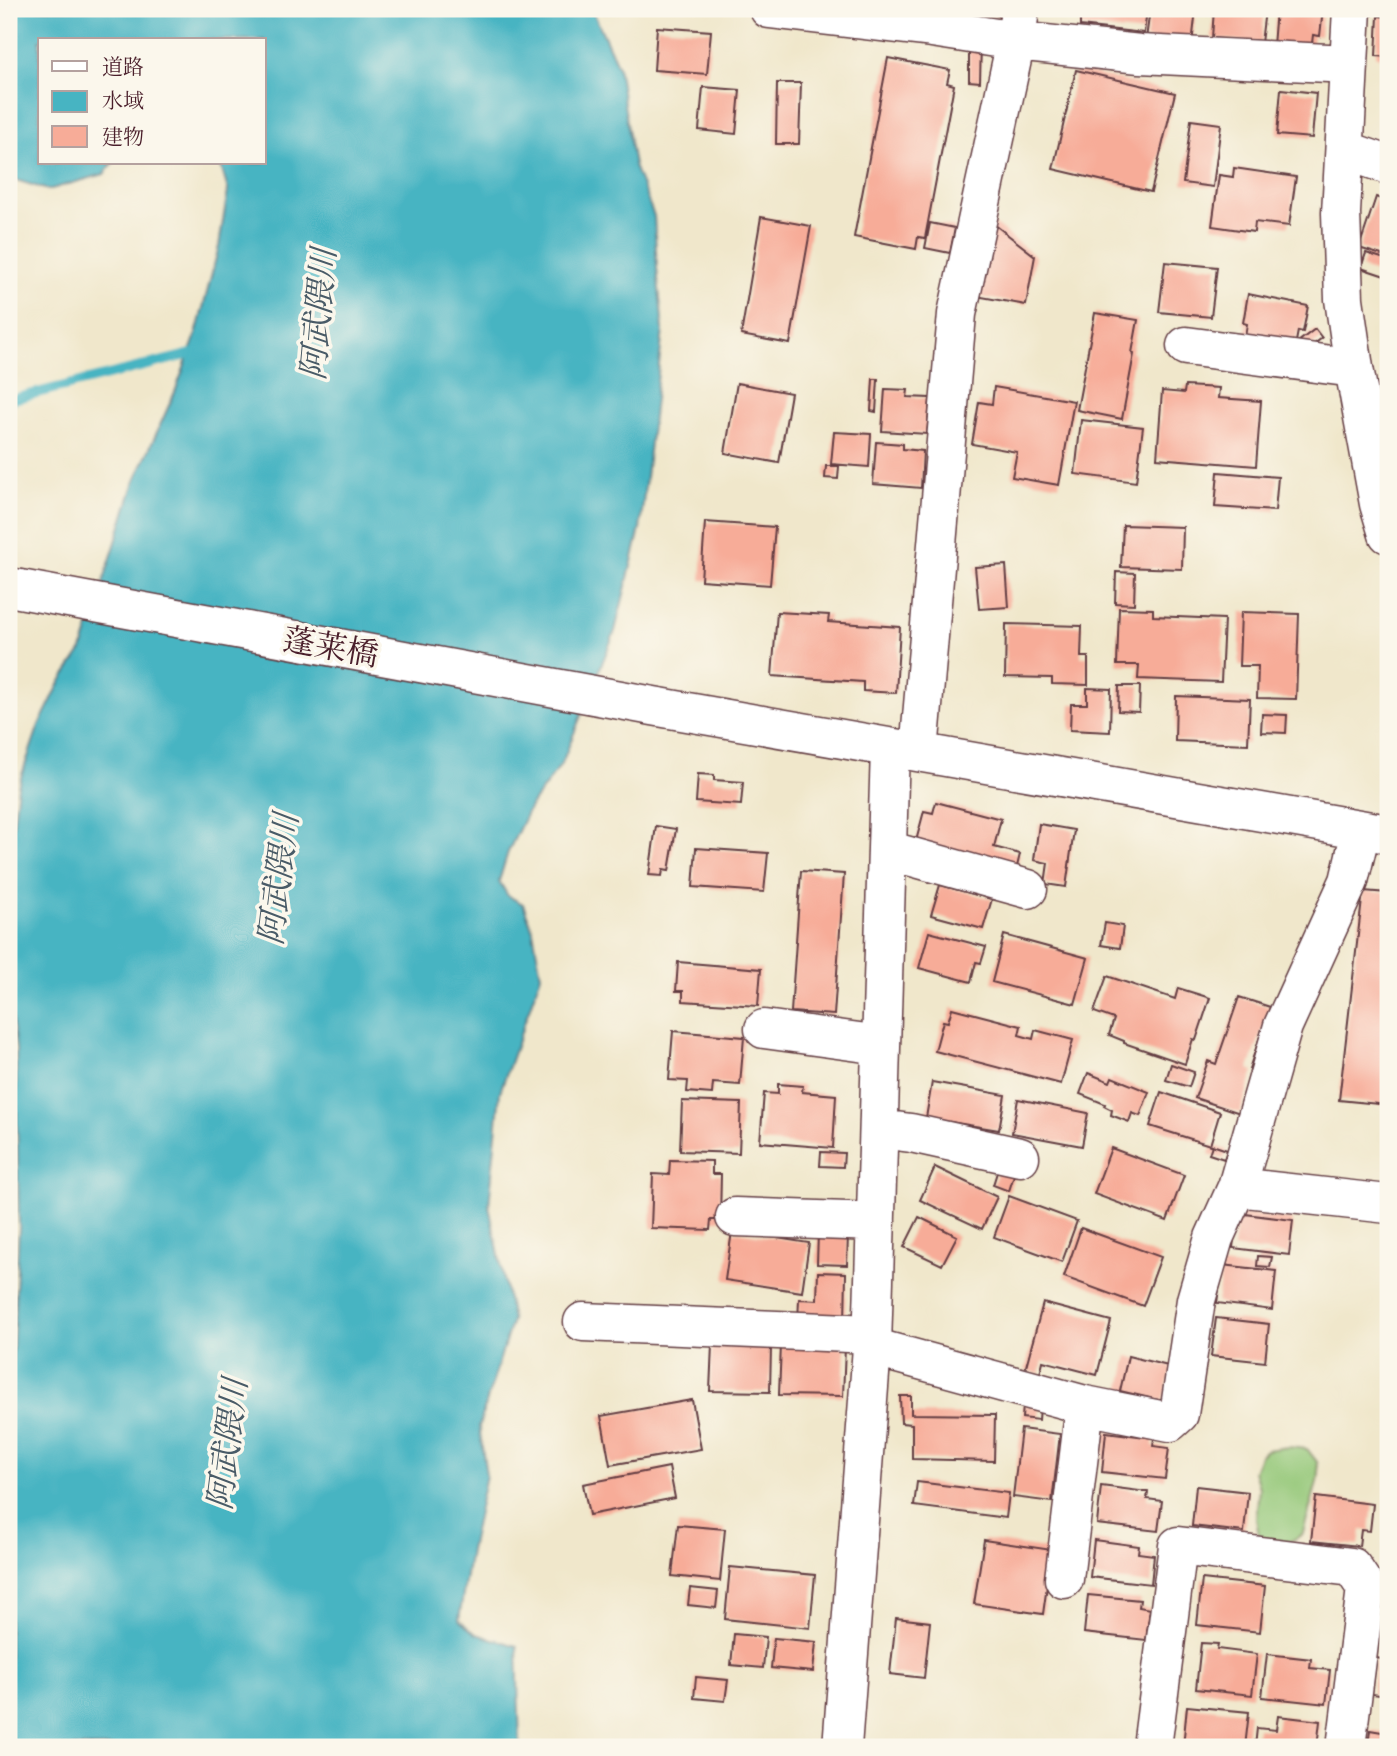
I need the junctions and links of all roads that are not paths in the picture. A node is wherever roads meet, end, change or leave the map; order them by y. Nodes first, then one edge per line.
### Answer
1 (769, 9) edge
2 (1352, 9) edge
3 (1018, 25) edge
4 (1349, 64) junction
5 (1345, 150) junction
6 (1388, 165) edge
7 (1186, 346) dead end
8 (1353, 368) junction
9 (1388, 534) edge
10 (9, 587) edge
11 (904, 750) junction
12 (1375, 832) edge
13 (887, 850) junction
14 (1028, 889) dead end
15 (764, 1029) dead end
16 (881, 1045) junction
17 (880, 1129) junction
18 (1020, 1157) dead end
19 (1237, 1187) junction
20 (1388, 1204) edge
21 (735, 1217) dead end
22 (876, 1222) junction
23 (583, 1322) dead end
24 (872, 1340) junction
25 (1085, 1405) junction
26 (1064, 1579) dead end
27 (842, 1747) edge
28 (1152, 1747) edge
29 (1346, 1747) edge

1 - 3 street
2 - 4 street
3 - 4 street
3 - 11 street
4 - 5 street
5 - 6 street
5 - 8 street
7 - 8 street
8 - 9 street
10 - 11 street, 蓬莱橋
11 - 12 street, 蓬莱橋
11 - 13 street
12 - 19 street
13 - 14 street
13 - 16 street
15 - 16 street
16 - 17 street
17 - 18 street
17 - 22 street
19 - 20 street
19 - 25 street
21 - 22 street
22 - 24 street
23 - 24 street
24 - 25 street
24 - 27 street
25 - 26 street
28 - 29 street

